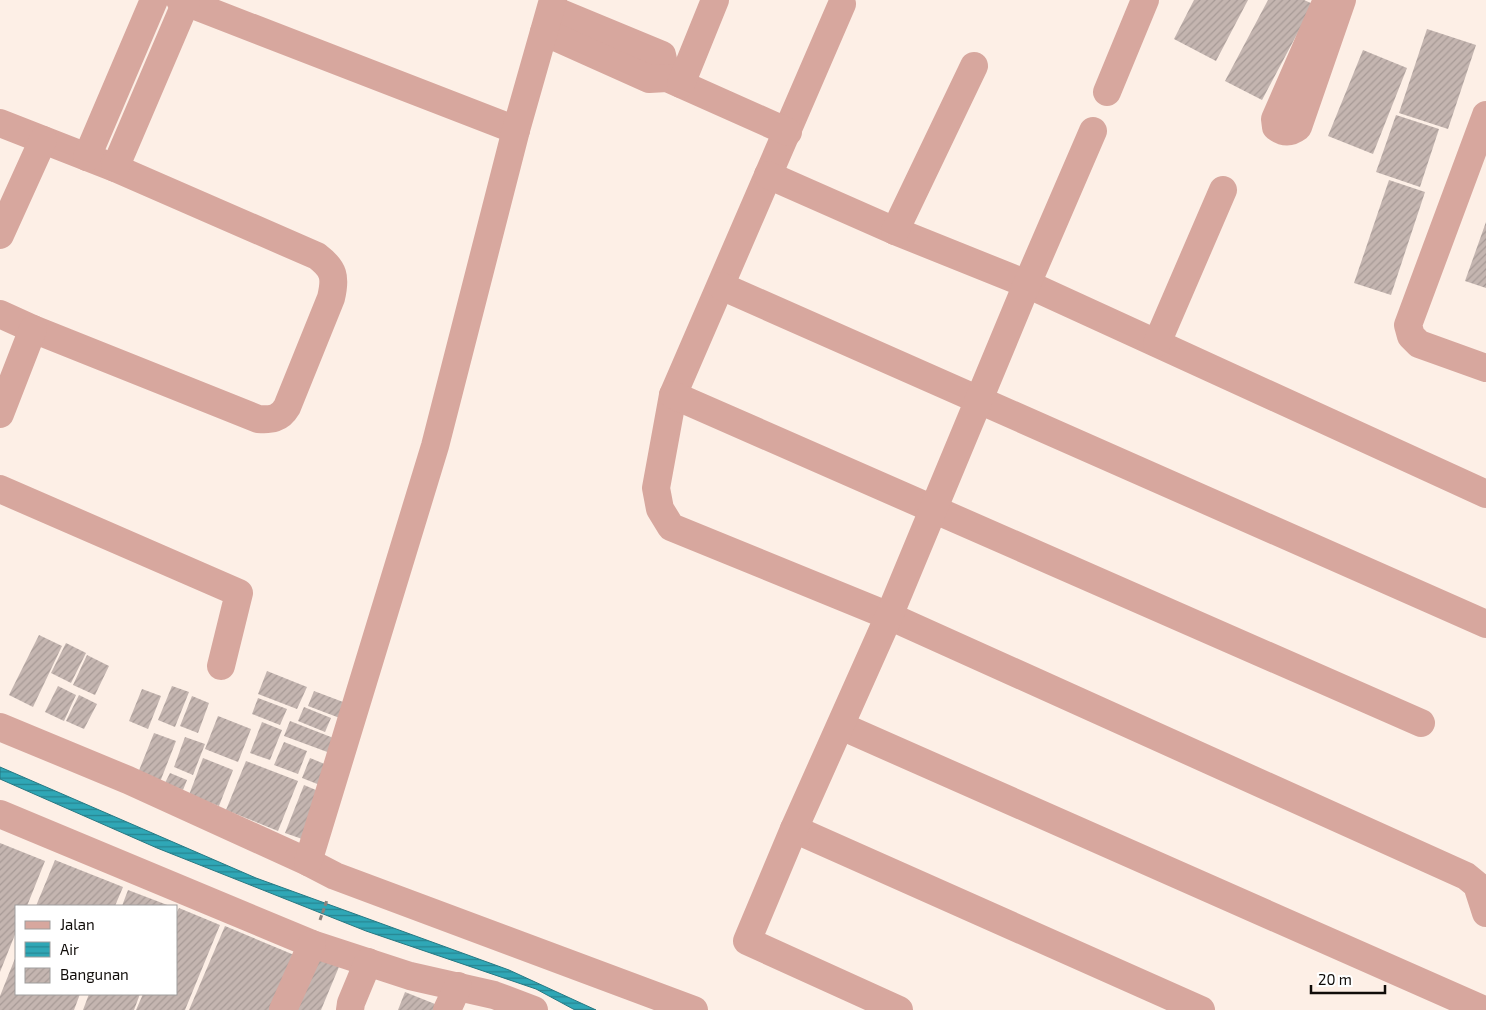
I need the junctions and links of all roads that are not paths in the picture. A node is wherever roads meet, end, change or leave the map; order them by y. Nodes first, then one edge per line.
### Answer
1 (154, 0) edge
2 (715, 0) edge
3 (1145, 0) edge
4 (1327, 0) edge
5 (1342, 0) edge
6 (183, 1) edge
7 (842, 4) dead end
8 (549, 14) edge
9 (974, 66) dead end
10 (674, 81) junction
11 (1107, 92) dead end
12 (1486, 116) edge
13 (0, 123) edge
14 (516, 130) junction
15 (1094, 131) dead end
16 (788, 132) junction
17 (43, 140) junction
18 (87, 157) junction
19 (115, 168) junction
20 (768, 175) junction
21 (1223, 190) dead end
22 (895, 231) junction
23 (0, 235) edge
24 (1026, 284) junction
25 (721, 286) junction
26 (0, 314) edge
27 (33, 329) junction
28 (1157, 344) junction
29 (1486, 368) edge
30 (673, 395) junction
31 (979, 400) junction
32 (0, 414) edge
33 (0, 489) edge
34 (1486, 494) edge
35 (934, 509) junction
36 (889, 616) junction
37 (1486, 624) edge
38 (221, 666) dead end
39 (1421, 723) dead end
40 (841, 726) junction
41 (0, 727) edge
42 (0, 814) edge
43 (794, 829) junction
44 (308, 862) junction
45 (1486, 913) edge
46 (315, 935) junction
47 (368, 962) junction
48 (452, 998) edge
49 (283, 1010) edge
50 (350, 1010) edge
51 (534, 1010) edge
52 (694, 1010) edge
53 (899, 1010) edge
54 (1201, 1010) edge
55 (1484, 1010) edge

1 - 18 street
2 - 10 street
3 - 11 street
4 - 5 street
6 - 14 street
6 - 19 street
7 - 16 street
8 - 10 street
8 - 14 street
9 - 22 street
10 - 16 street
12 - 29 street
13 - 17 street
14 - 44 street
15 - 24 street
16 - 20 street
17 - 18 street
17 - 23 street
18 - 19 street
19 - 27 street
20 - 22 street
20 - 25 street
21 - 28 street
22 - 24 street
24 - 28 street
24 - 31 street
25 - 30 street
25 - 31 street
26 - 27 street
27 - 32 street
28 - 34 street
30 - 35 street
30 - 36 street
31 - 35 street
31 - 37 street
33 - 38 street
35 - 36 street
35 - 39 street
36 - 40 street
36 - 45 street
40 - 43 street
40 - 55 street
41 - 44 street
42 - 46 street
43 - 53 street
43 - 54 street
44 - 52 street
46 - 47 street
46 - 49 street
47 - 48 street
47 - 50 street
48 - 51 street

